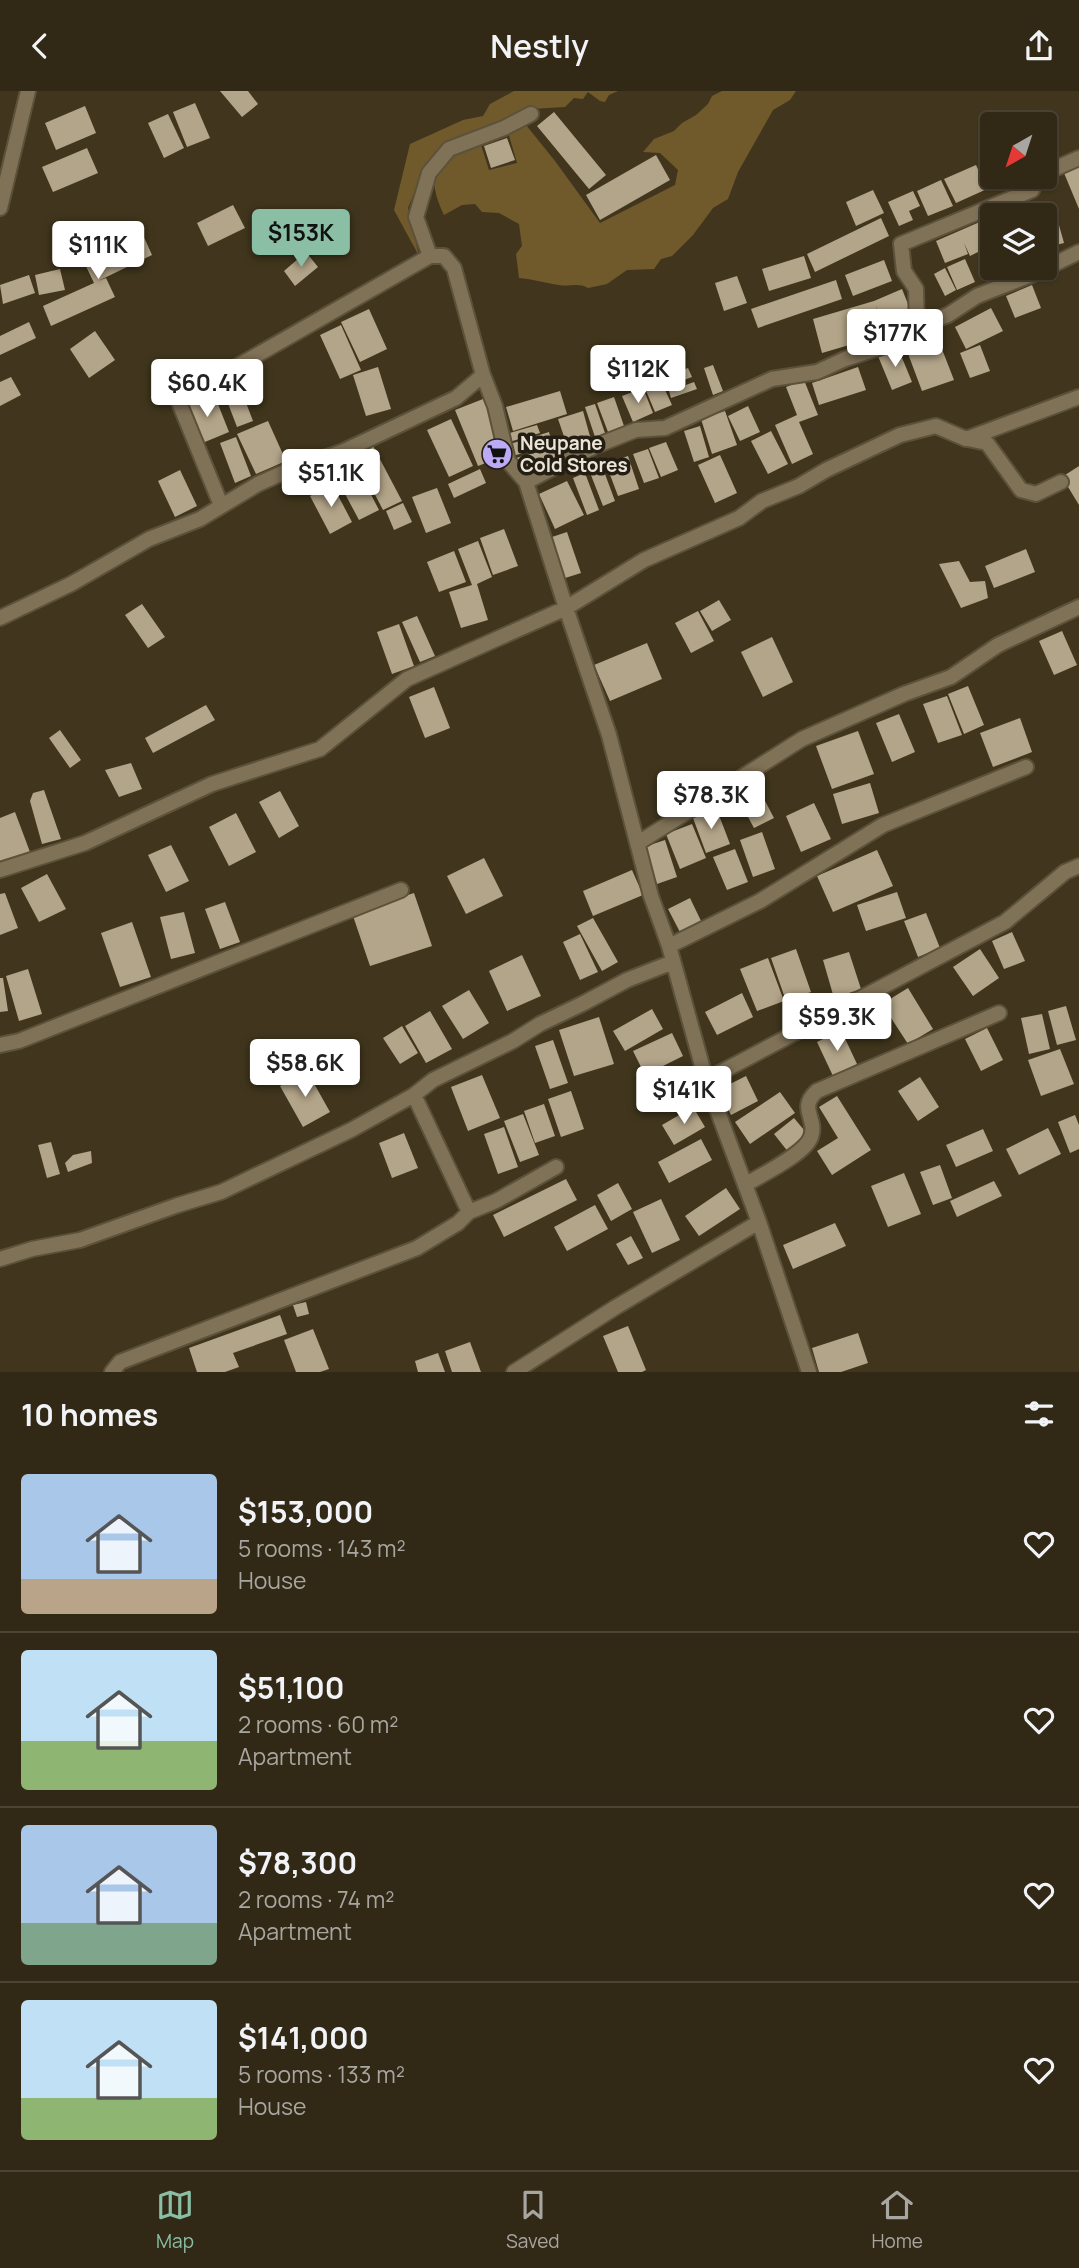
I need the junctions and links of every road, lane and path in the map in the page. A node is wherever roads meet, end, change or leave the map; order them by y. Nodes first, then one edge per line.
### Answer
1 (28, 91) edge
2 (531, 114) dead end
3 (1079, 157) edge
4 (1057, 167) edge
5 (1032, 189) edge
6 (0, 208) edge
7 (1079, 252) edge
8 (430, 256) junction
9 (917, 327) junction
10 (483, 375) junction
11 (1079, 397) edge
12 (967, 439) junction
13 (526, 482) junction
14 (1062, 482) dead end
15 (221, 505) junction
16 (1079, 607) edge
17 (566, 608) junction
18 (0, 618) edge
19 (1026, 767) dead end
20 (638, 843) junction
21 (1079, 866) edge
22 (0, 870) edge
23 (401, 890) dead end
24 (669, 946) junction
25 (673, 962) junction
26 (999, 1013) dead end
27 (0, 1045) edge
28 (706, 1080) junction
29 (414, 1095) junction
30 (556, 1167) dead end
31 (745, 1185) junction
32 (469, 1212) junction
33 (758, 1221) junction
34 (0, 1259) edge
35 (112, 1372) edge
36 (514, 1372) edge
37 (808, 1372) edge

1 - 6 street
2 - 8 street
3 - 4 street
5 - 9 street
7 - 9 street
8 - 10 street
8 - 15 street
9 - 13 street
10 - 13 street
10 - 15 street
11 - 12 street
12 - 14 street
12 - 17 street
13 - 17 street
15 - 18 street
16 - 20 street
17 - 20 street
17 - 22 street
19 - 24 street
20 - 24 street
21 - 28 street
23 - 27 street
24 - 25 street
25 - 28 street
25 - 29 street
26 - 31 street
28 - 31 street
29 - 32 street
29 - 34 street
30 - 32 street
31 - 33 street
32 - 35 street
33 - 36 street
33 - 37 street

